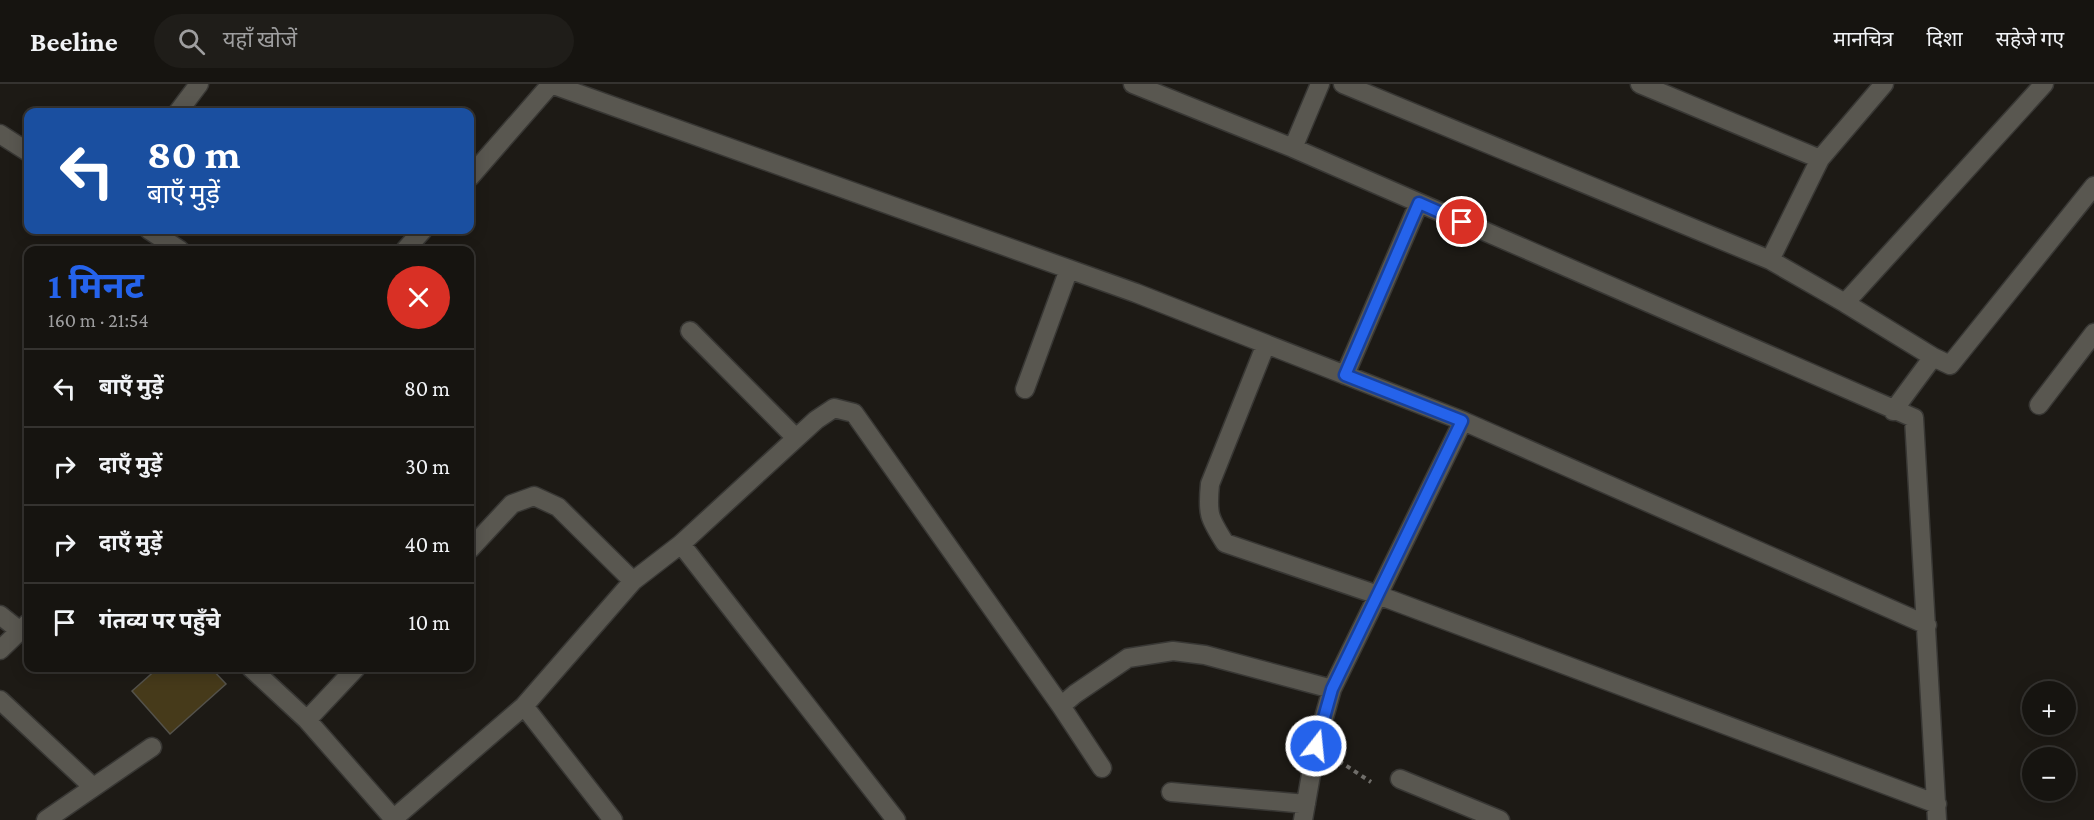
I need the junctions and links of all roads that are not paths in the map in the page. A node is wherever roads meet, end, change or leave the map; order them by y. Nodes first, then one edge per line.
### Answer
1 (199, 84) edge
2 (551, 84) edge
3 (1133, 84) edge
4 (1320, 84) edge
5 (1343, 84) edge
6 (1640, 84) edge
7 (1884, 84) edge
8 (2044, 84) edge
9 (181, 108) edge
10 (0, 134) edge
11 (1293, 148) junction
12 (24, 149) edge
13 (1820, 159) junction
14 (474, 172) edge
15 (2094, 186) edge
16 (1419, 203) junction
17 (155, 234) edge
18 (419, 234) edge
19 (174, 246) edge
20 (409, 246) edge
21 (1770, 260) junction
22 (1069, 269) junction
23 (1845, 303) junction
24 (690, 331) dead end
25 (2094, 333) edge
26 (1266, 344) junction
27 (1933, 357) junction
28 (1345, 375) junction
29 (1025, 388) dead end
30 (2039, 405) dead end
31 (1893, 411) junction
32 (1462, 421) junction
33 (796, 438) junction
34 (681, 544) junction
35 (474, 545) edge
36 (633, 581) junction
37 (1378, 595) junction
38 (0, 615) edge
39 (1927, 625) junction
40 (24, 627) edge
41 (0, 650) edge
42 (255, 672) edge
43 (352, 672) edge
44 (1332, 689) junction
45 (0, 700) edge
46 (524, 706) junction
47 (1061, 706) junction
48 (307, 720) junction
49 (152, 747) dead end
50 (1102, 768) dead end
51 (1400, 779) dead end
52 (93, 787) junction
53 (1171, 792) dead end
54 (1304, 812) edge
55 (1937, 812) edge
56 (392, 819) edge
57 (46, 820) edge
58 (613, 820) edge
59 (896, 820) edge
60 (1500, 820) edge

1 - 9 street
2 - 14 street
2 - 22 street
3 - 11 street
4 - 11 street
5 - 21 street
6 - 13 street
7 - 13 street
8 - 23 street
10 - 12 street
11 - 16 street
13 - 21 street
15 - 27 street
16 - 28 street
16 - 31 street
17 - 19 street
18 - 20 street
21 - 23 street
22 - 26 street
22 - 29 street
23 - 27 street
24 - 33 street
25 - 30 street
26 - 28 street
26 - 37 street
27 - 31 street
28 - 32 street
31 - 39 street
32 - 37 street
32 - 39 street
33 - 34 street
33 - 47 street
34 - 36 street
34 - 59 street
35 - 36 street
36 - 46 street
37 - 44 street
37 - 55 street
38 - 40 street
39 - 55 street
40 - 41 street
42 - 48 street
43 - 48 street
44 - 47 street
44 - 54 street
45 - 52 street
46 - 56 street
46 - 58 street
47 - 50 street
48 - 56 street
49 - 52 street
51 - 60 street
52 - 57 street
53 - 54 street

